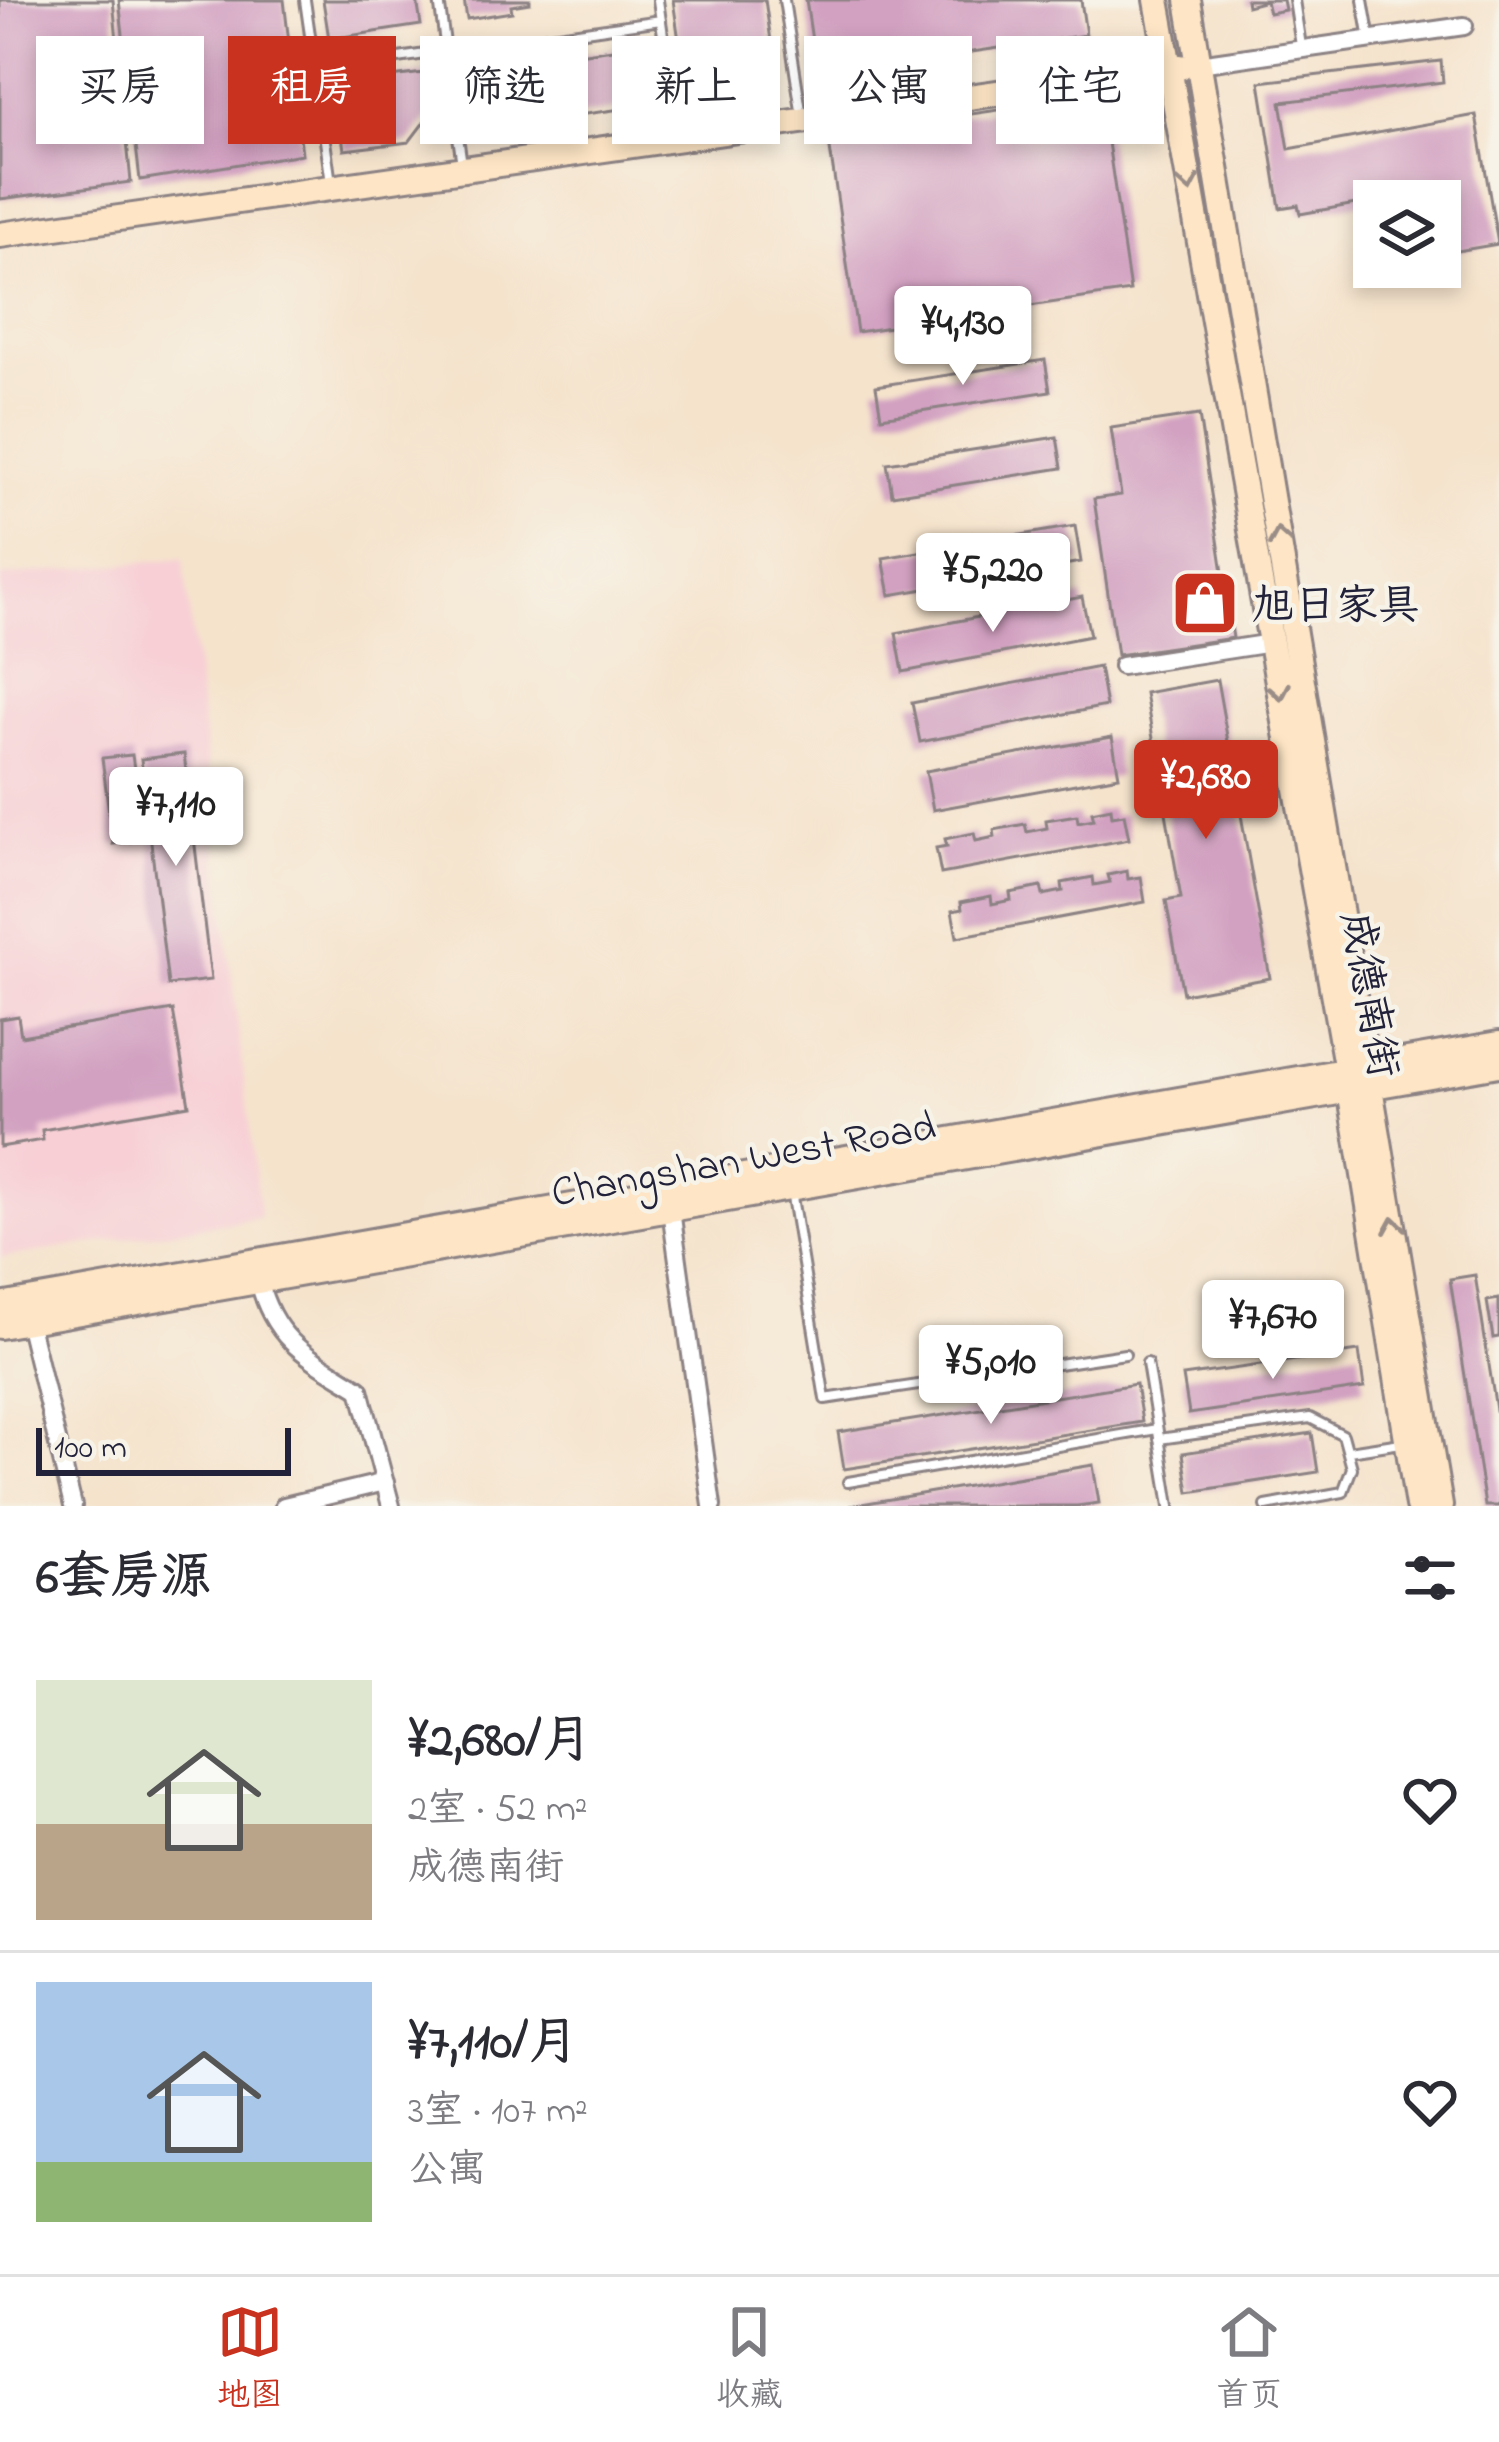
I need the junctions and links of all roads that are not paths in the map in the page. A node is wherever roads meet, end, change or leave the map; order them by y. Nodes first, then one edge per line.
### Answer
1 (305, 0) edge
2 (439, 0) edge
3 (658, 0) edge
4 (784, 0) edge
5 (1157, 0) edge
6 (1188, 0) edge
7 (1294, 0) edge
8 (1363, 0) edge
9 (661, 20) junction
10 (1464, 26) dead end
11 (310, 36) edge
12 (444, 36) edge
13 (550, 36) edge
14 (663, 36) edge
15 (1370, 40) junction
16 (1302, 50) junction
17 (1199, 64) junction
18 (1168, 69) junction
19 (802, 121) junction
20 (780, 124) edge
21 (326, 144) edge
22 (459, 144) edge
23 (642, 144) edge
24 (463, 170) junction
25 (332, 188) junction
26 (0, 236) edge
27 (1271, 643) junction
28 (1122, 666) dead end
29 (1499, 1044) edge
30 (1499, 1064) edge
31 (1359, 1079) junction
32 (791, 1189) junction
33 (671, 1210) junction
34 (259, 1281) junction
35 (0, 1306) edge
36 (28, 1321) junction
37 (0, 1325) edge
38 (1125, 1354) dead end
39 (1147, 1363) dead end
40 (1158, 1434) junction
41 (1408, 1442) junction
42 (1349, 1451) junction
43 (385, 1482) junction
44 (848, 1482) dead end
45 (73, 1506) edge
46 (284, 1506) edge
47 (391, 1506) edge
48 (712, 1506) edge
49 (1170, 1506) edge
50 (1266, 1506) edge
51 (1418, 1506) edge
52 (1440, 1506) edge

1 - 11 lane
2 - 12 lane
3 - 9 lane
4 - 19 lane
5 - 18 main road, 成德南街
6 - 17 main road, 成德南街
7 - 16 lane
8 - 15 lane
9 - 13 lane
9 - 14 lane
10 - 15 street
15 - 16 street
16 - 17 street
17 - 18 main road
31 -> 17 main road, 成德南街
18 - 19 main road
18 -> 27 main road, 成德南街
19 - 20 main road
21 - 25 lane
22 - 24 lane
23 - 24 main road
24 - 25 main road
25 - 26 main road
27 - 28 street
27 -> 31 main road, 成德南街
29 - 31 main road, Changshan West Road
30 - 31 main road, Changshan West Road
31 - 32 main road, Changshan West Road
31 - 35 main road, Changshan West Road
31 - 41 main road, 成德南街
52 -> 31 main road, 成德南街
32 - 33 main road, Changshan West Road
32 - 38 lane
33 - 34 main road, Changshan West Road
33 - 48 street
34 - 36 main road, Changshan West Road
34 - 43 street
36 - 37 main road, Changshan West Road
36 - 45 street
39 - 40 lane
40 - 42 lane
40 - 44 lane
40 - 49 lane
41 - 42 lane
41 - 51 main road, 成德南街
42 - 50 lane
43 - 46 street
43 - 47 street

